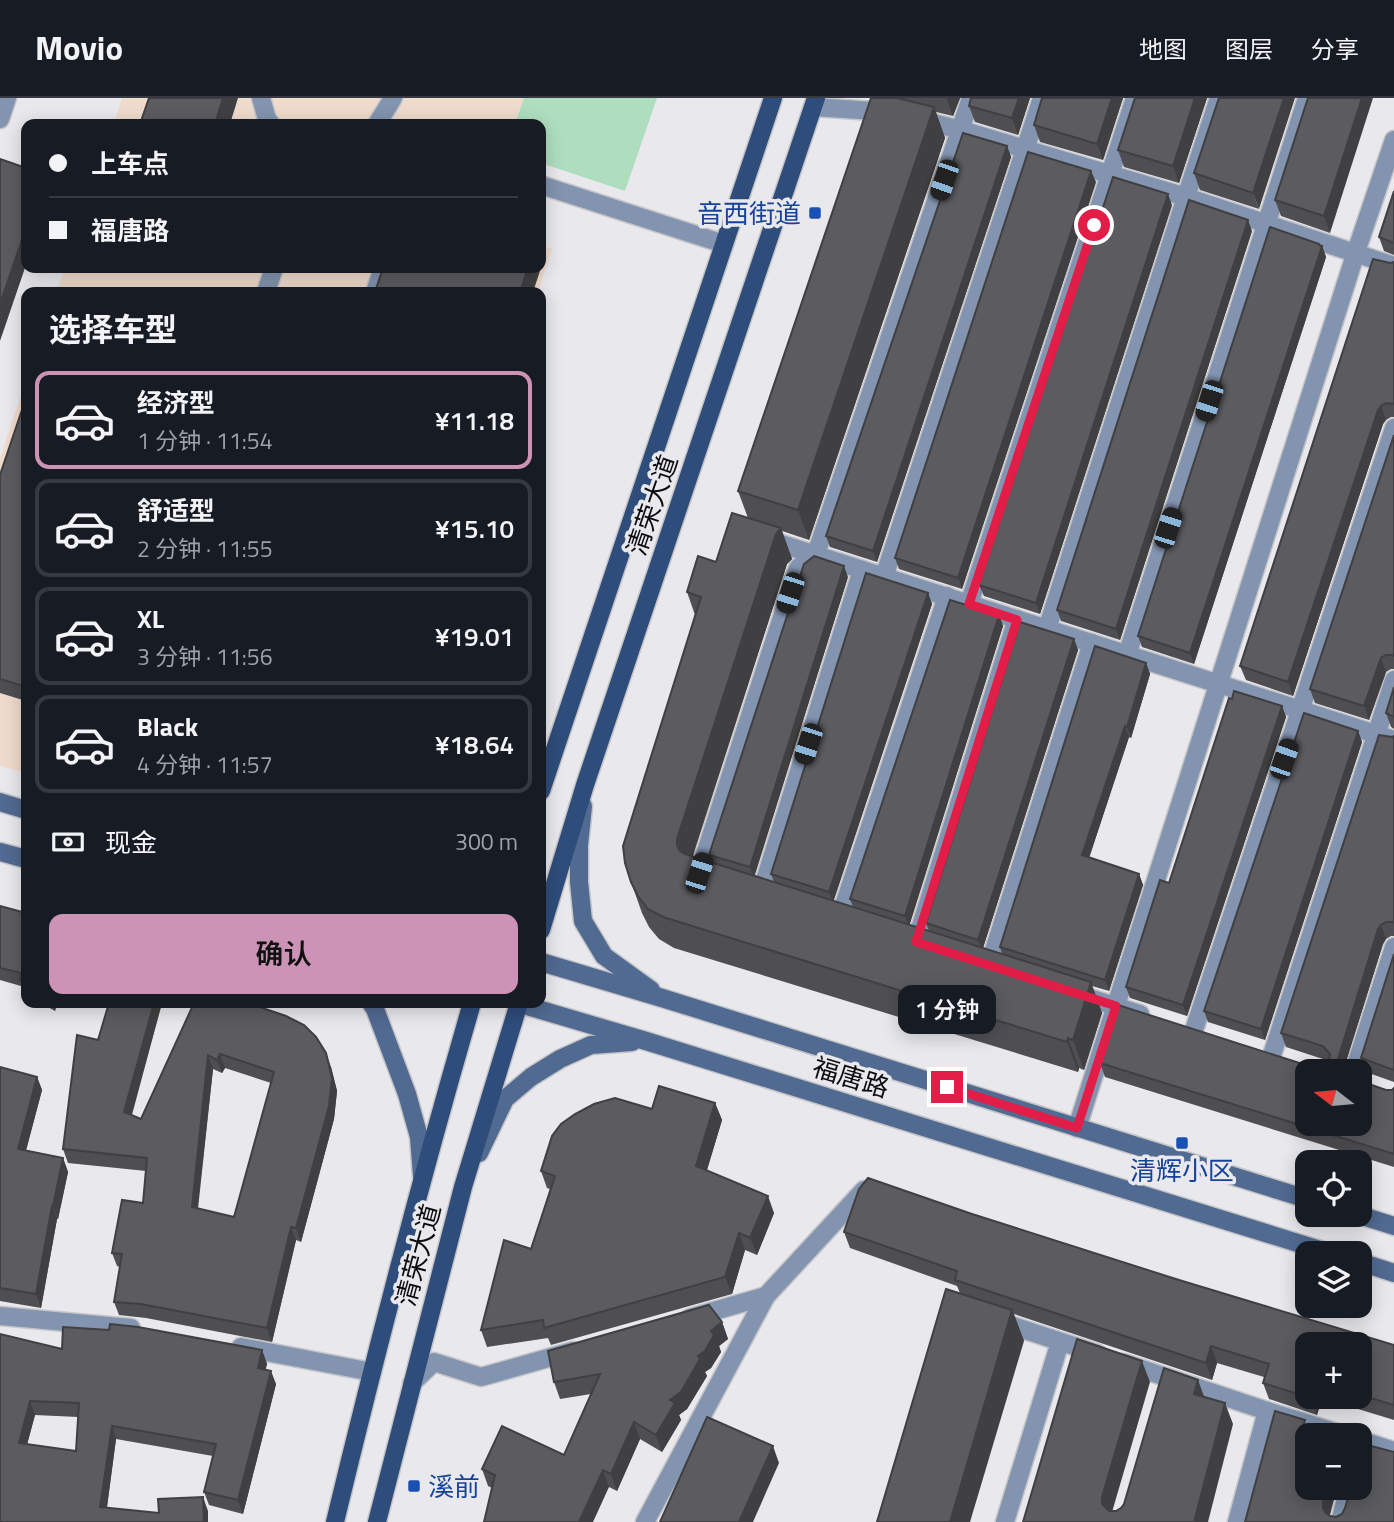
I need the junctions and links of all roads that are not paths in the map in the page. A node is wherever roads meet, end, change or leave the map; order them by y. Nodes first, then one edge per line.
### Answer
1 (7, 98) edge
2 (261, 98) edge
3 (393, 98) edge
4 (773, 98) edge
5 (971, 98) edge
6 (1042, 98) edge
7 (1135, 98) edge
8 (1219, 98) edge
9 (1307, 98) edge
10 (815, 103) edge
11 (0, 119) edge
12 (267, 119) edge
13 (380, 119) edge
14 (961, 130) junction
15 (1394, 140) edge
16 (1026, 149) junction
17 (1110, 174) junction
18 (546, 187) edge
19 (1186, 197) junction
20 (1266, 223) junction
21 (724, 244) junction
22 (1356, 252) junction
23 (1394, 266) edge
24 (1394, 428) edge
25 (743, 531) edge
26 (816, 554) junction
27 (862, 570) junction
28 (884, 576) junction
29 (947, 596) junction
30 (969, 604) junction
31 (1017, 620) junction
32 (1047, 629) junction
33 (1092, 643) junction
34 (1127, 654) junction
35 (1394, 680) edge
36 (1218, 684) junction
37 (1300, 710) junction
38 (1376, 735) junction
39 (1394, 740) edge
40 (546, 769) edge
41 (585, 785) junction
42 (0, 802) edge
43 (21, 808) edge
44 (0, 852) edge
45 (21, 858) edge
46 (723, 881) edge
47 (761, 893) edge
48 (546, 914) edge
49 (839, 917) edge
50 (916, 942) edge
51 (1394, 947) edge
52 (546, 963) edge
53 (990, 966) edge
54 (1065, 990) edge
55 (662, 998) junction
56 (1116, 1006) junction
57 (374, 1008) edge
58 (471, 1008) edge
59 (517, 1008) edge
60 (535, 1008) edge
61 (1155, 1018) edge
62 (1194, 1030) edge
63 (646, 1041) junction
64 (1272, 1055) edge
65 (1358, 1059) edge
66 (1077, 1128) junction
67 (422, 1177) junction
68 (463, 1187) junction
69 (864, 1190) edge
70 (1295, 1195) edge
71 (1372, 1219) edge
72 (1394, 1226) edge
73 (1295, 1242) edge
74 (1372, 1266) edge
75 (1394, 1273) edge
76 (766, 1296) junction
77 (0, 1316) edge
78 (983, 1316) edge
79 (676, 1322) edge
80 (144, 1329) edge
81 (1060, 1342) junction
82 (225, 1344) edge
83 (585, 1348) edge
84 (372, 1372) junction
85 (412, 1383) junction
86 (1267, 1411) junction
87 (1306, 1423) edge
88 (1372, 1445) edge
89 (1394, 1451) edge
90 (1346, 1500) edge
91 (335, 1522) edge
92 (377, 1522) edge
93 (645, 1522) edge
94 (1005, 1522) edge
95 (1237, 1522) edge
96 (1340, 1522) edge

1 - 11 street
2 - 12 street
3 - 13 street
4 - 21 main road, 清荣大道
5 - 14 street
6 - 16 street
7 - 17 street
8 - 19 street
9 - 20 street
10 - 14 street
10 - 41 main road, 清荣大道
14 - 16 street
14 - 26 street
15 - 22 street
16 - 17 street
16 - 28 street
17 - 19 street
17 - 30 street
18 - 21 street
19 - 20 street
19 - 32 street
20 - 22 street
20 - 34 street
21 - 40 main road, 清荣大道
22 - 23 street
22 - 36 street
24 - 37 street
25 - 26 street
26 - 27 street
26 - 46 street
27 - 28 street
27 - 47 street
28 - 29 street
29 - 30 street
29 - 49 street
30 - 31 street
31 - 32 street
31 - 50 street
32 - 33 street
33 - 34 street
33 - 53 street
34 - 36 street
35 - 38 street
36 - 37 street
36 - 56 street
37 - 38 street
37 - 62 street
38 - 39 street
38 - 64 street
41 - 48 main road, 清荣大道
41 - 55 street
42 - 43 street
44 - 45 street
51 - 65 street
52 - 55 street, 福唐路
54 - 56 street
55 - 66 street, 福唐路
56 - 61 street
56 - 66 street
57 - 67 street
58 - 67 main road, 清荣大道
59 - 68 main road, 清荣大道
60 - 63 street, 福唐路
63 - 68 street
63 - 73 street, 福唐路
66 - 70 street, 福唐路
67 - 84 main road, 清荣大道
68 - 85 main road, 清荣大道
69 - 76 street
71 - 72 street
74 - 75 street
76 - 79 street
76 - 93 street
77 - 80 street
78 - 81 street
81 - 86 street
81 - 94 street
82 - 84 street
83 - 85 street
84 - 91 main road, 清荣大道
85 - 92 main road, 清荣大道
86 - 87 street
86 - 95 street
88 - 89 street
90 - 96 street

